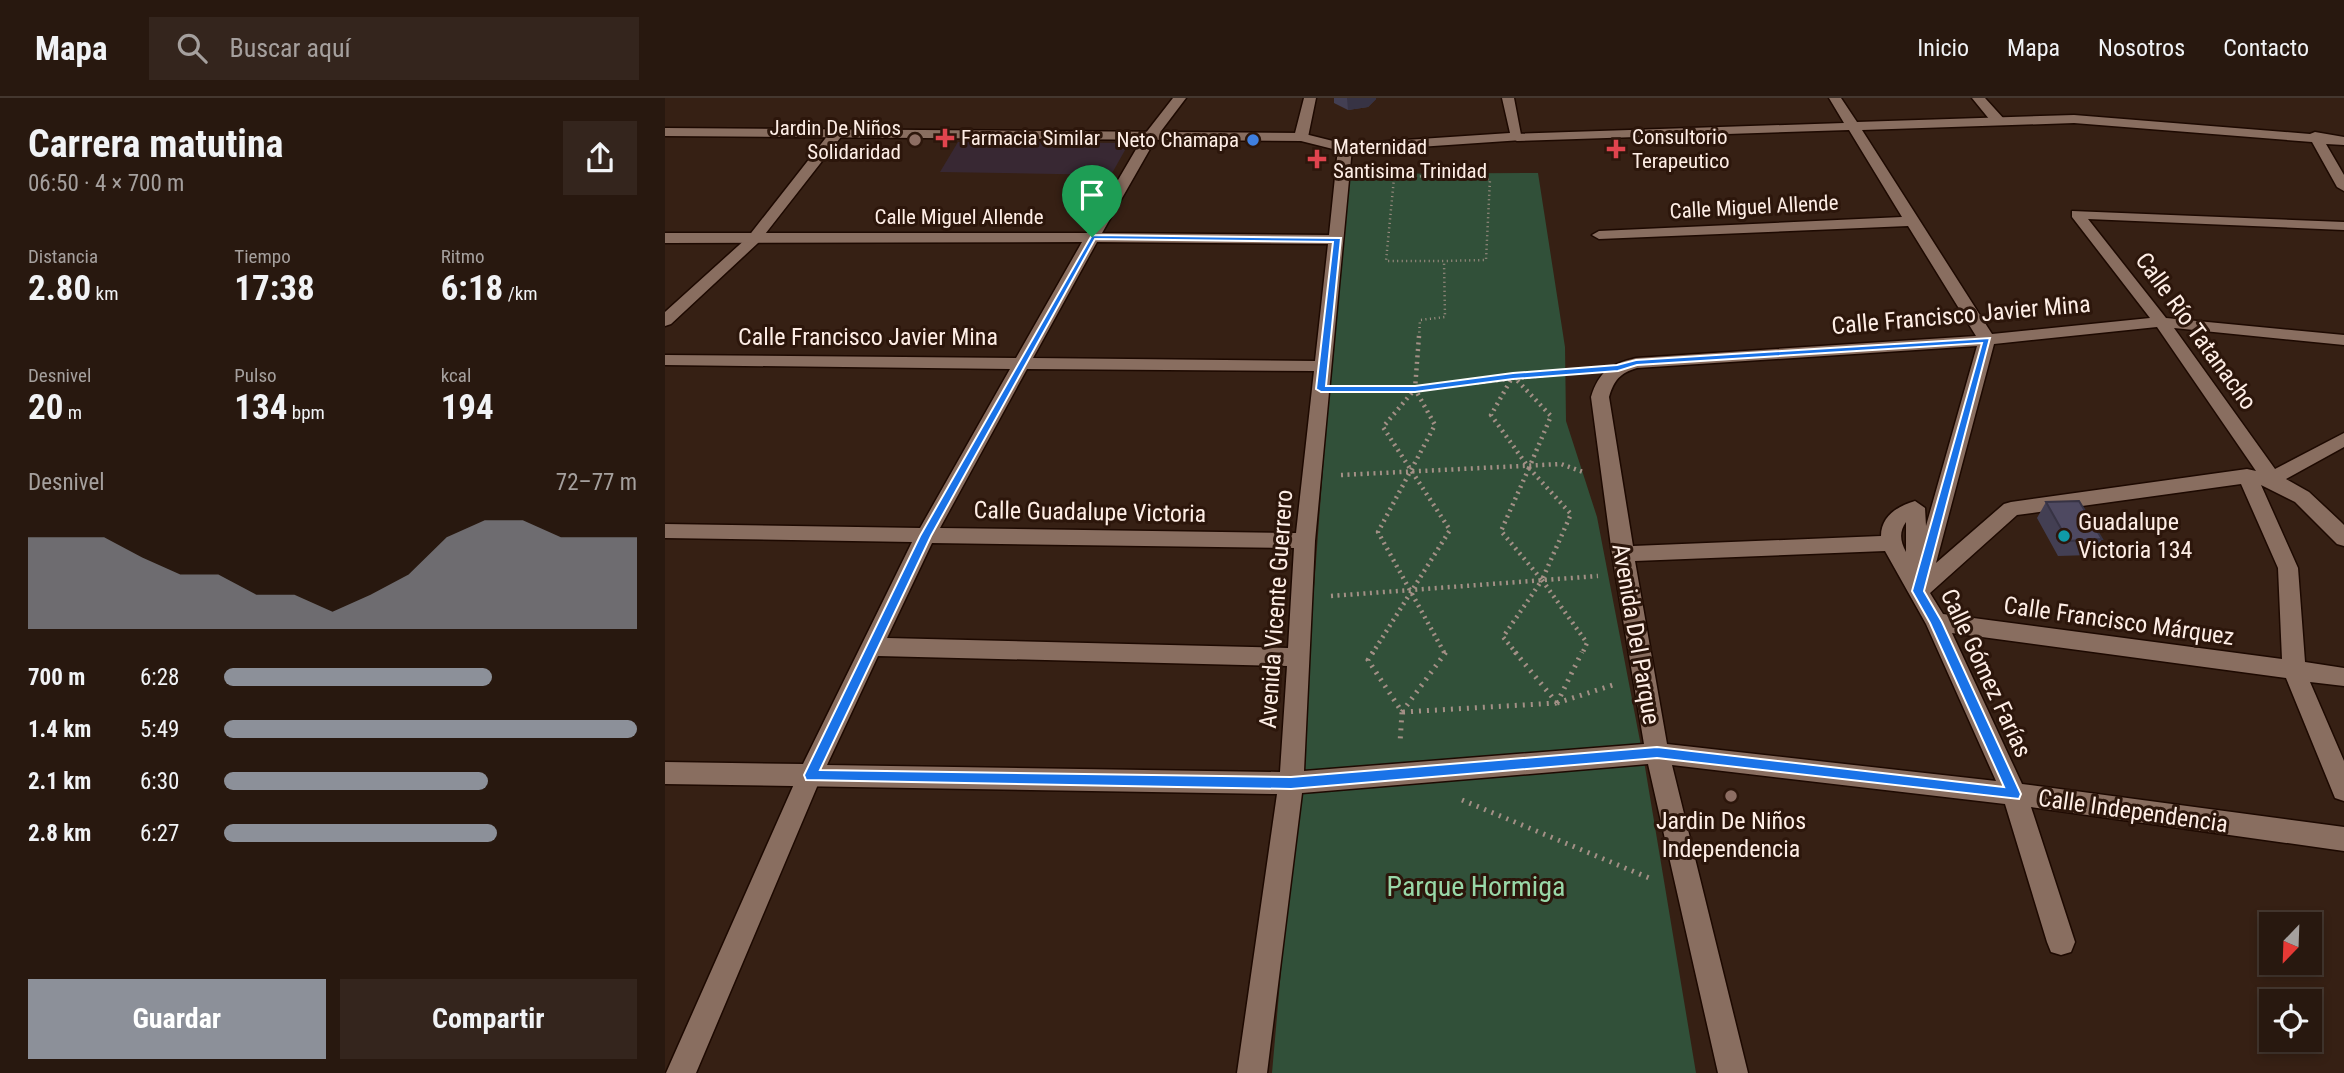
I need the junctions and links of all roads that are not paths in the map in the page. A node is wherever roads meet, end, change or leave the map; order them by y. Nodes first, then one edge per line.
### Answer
1 (1180, 98) edge
2 (1310, 98) edge
3 (1509, 98) edge
4 (1835, 98) edge
5 (1978, 98) edge
6 (2000, 122) junction
7 (1854, 128) junction
8 (665, 132) edge
9 (837, 134) junction
10 (1153, 134) junction
11 (2315, 136) junction
12 (1517, 137) junction
13 (1301, 138) junction
14 (2344, 141) edge
15 (1345, 148) junction
16 (2344, 187) edge
17 (1910, 221) junction
18 (2344, 226) edge
19 (1599, 235) dead end
20 (1092, 237) junction
21 (665, 238) edge
22 (753, 240) junction
23 (1338, 240) junction
24 (665, 321) edge
25 (2161, 321) junction
26 (1987, 340) junction
27 (2344, 340) edge
28 (665, 360) edge
29 (1023, 363) junction
30 (1324, 366) junction
31 (1600, 397) joint
32 (2344, 439) edge
33 (2247, 476) junction
34 (2272, 479) junction
35 (665, 531) edge
36 (925, 536) junction
37 (2344, 539) edge
38 (1305, 541) junction
39 (1891, 543) junction
40 (1623, 564) junction
41 (1918, 591) junction
42 (1936, 622) junction
43 (871, 647) junction
44 (1299, 657) junction
45 (2294, 671) junction
46 (2344, 677) edge
47 (1657, 753) junction
48 (665, 774) edge
49 (810, 775) junction
50 (1291, 783) junction
51 (2344, 790) edge
52 (2014, 794) junction
53 (2344, 839) edge
54 (2061, 942) dead end
55 (681, 1073) edge
56 (1251, 1073) edge
57 (1733, 1073) edge

1 - 10 street
2 - 13 street
3 - 12 street
4 - 7 street
5 - 6 street
6 - 7 street
6 - 11 street
7 - 12 street
7 - 17 street
8 - 9 street
9 - 10 street
9 - 22 street
10 - 13 street
10 - 20 street
11 - 14 street
11 - 16 street
12 - 15 street
13 - 15 street
15 - 23 street, Avenida Vicente Guerrero
17 - 19 street, Calle Miguel Allende
17 - 26 street
18 - 25 street, Calle Río Tatanacho
20 - 22 street, Calle Miguel Allende
20 - 23 street, Calle Miguel Allende
20 - 29 street
21 - 22 street, Calle Miguel Allende
22 - 24 street
23 - 30 street, Avenida Vicente Guerrero
25 - 26 street, Calle Francisco Javier Mina
25 - 27 street, Calle Francisco Javier Mina
25 - 34 street, Calle Río Tatanacho
26 - 31 street, Calle Francisco Javier Mina
26 - 41 street
28 - 29 street, Calle Francisco Javier Mina
29 - 30 street, Calle Francisco Javier Mina
29 - 36 street
30 - 38 street, Avenida Vicente Guerrero
31 - 40 street, Avenida Del Parque
32 - 34 street
33 - 34 street
33 - 41 street
33 - 45 street
34 - 37 street
35 - 36 street, Calle Guadalupe Victoria
36 - 38 street, Calle Guadalupe Victoria
36 - 43 street
38 - 44 street, Avenida Vicente Guerrero
39 - 40 street
39 - 41 street, Calle Gómez Farías
39 - 41 street
40 - 47 street, Avenida Del Parque
41 - 42 street, Calle Gómez Farías
42 - 45 street, Calle Francisco Márquez
42 - 52 street, Calle Gómez Farías
43 - 44 street
43 - 49 street
44 - 50 street, Avenida Vicente Guerrero
45 - 46 street, Calle Francisco Márquez
45 - 51 street
47 - 50 street, Calle Independencia
47 - 52 street, Calle Independencia
47 - 57 street, Avenida Del Parque
48 - 49 street, Calle Independencia
49 - 50 street, Calle Independencia
49 - 55 street
50 - 56 street, Avenida Vicente Guerrero
52 - 53 street, Calle Independencia
52 - 54 street, Calle Gómez Farías

